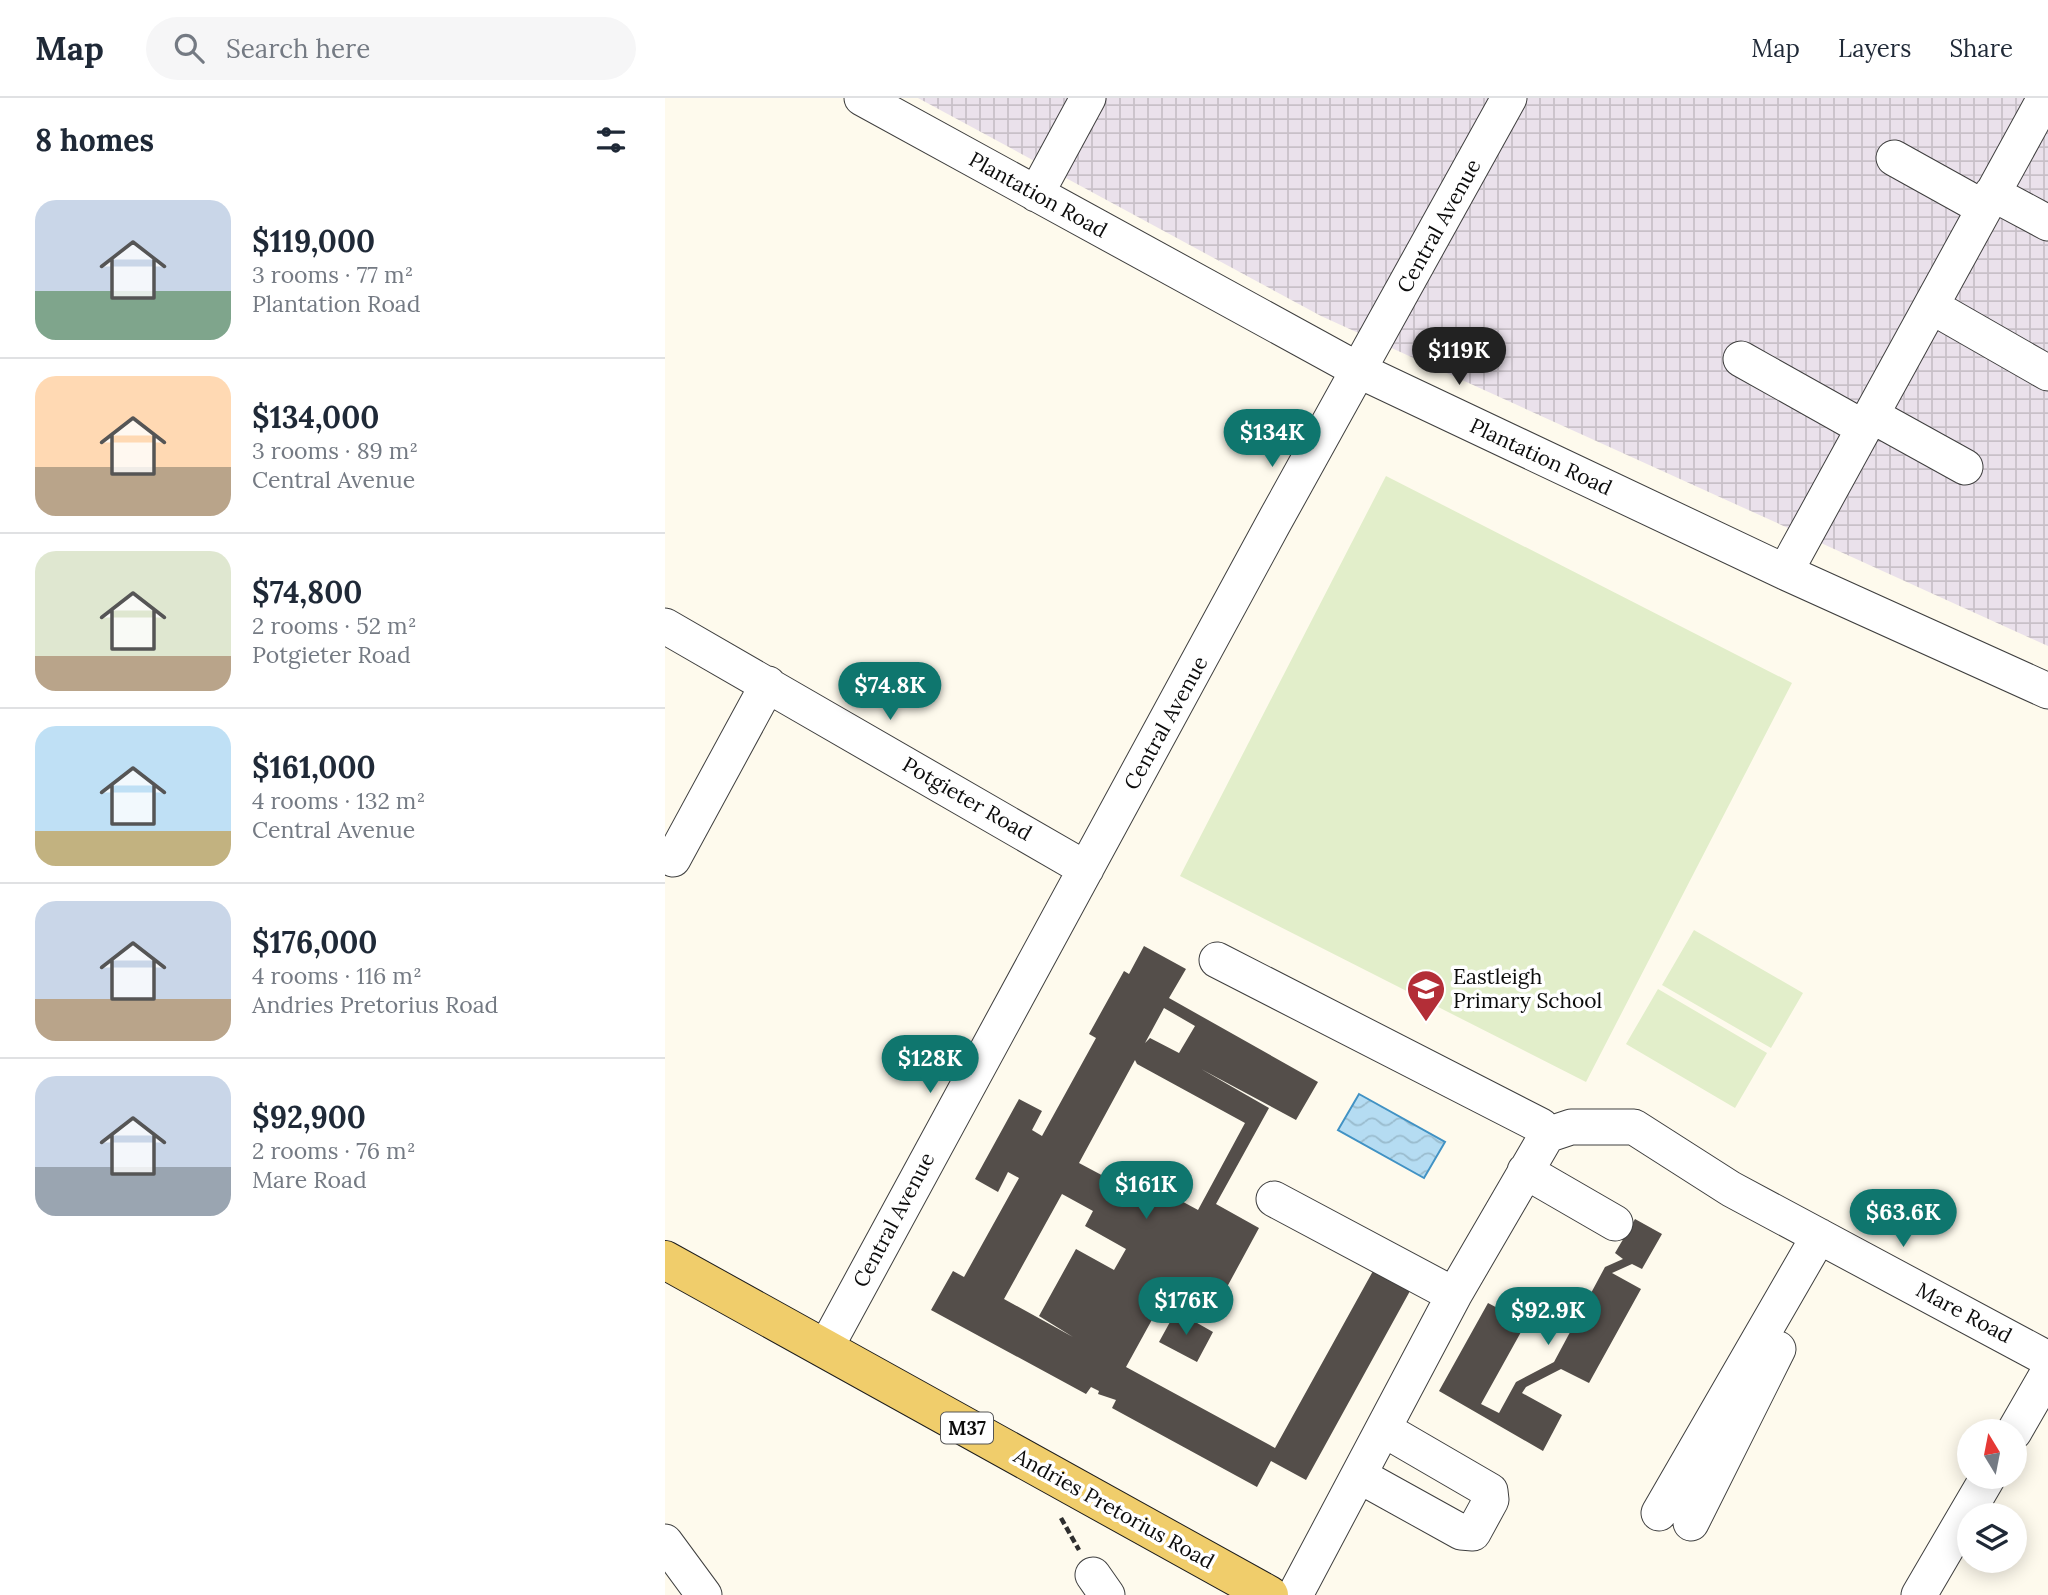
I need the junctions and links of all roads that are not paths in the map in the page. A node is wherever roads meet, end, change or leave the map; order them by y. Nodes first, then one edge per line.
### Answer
1 (1088, 98) edge
2 (1509, 98) edge
3 (2045, 98) edge
4 (866, 99) edge
5 (1894, 158) dead end
6 (1036, 194) junction
7 (1988, 200) junction
8 (2048, 223) edge
9 (1931, 306) junction
10 (1741, 359) dead end
11 (1360, 371) junction
12 (2048, 373) edge
13 (1867, 422) junction
14 (1965, 467) dead end
15 (1785, 572) junction
16 (665, 626) edge
17 (768, 684) junction
18 (2048, 691) edge
19 (678, 819) edge
20 (673, 859) dead end
21 (1086, 869) junction
22 (1217, 961) dead end
23 (1547, 1135) junction
24 (1525, 1171) junction
25 (1274, 1199) dead end
26 (1615, 1223) dead end
27 (1825, 1239) junction
28 (665, 1260) edge
29 (1454, 1296) junction
30 (825, 1349) junction
31 (2048, 1359) edge
32 (2048, 1373) edge
33 (2021, 1419) edge
34 (1385, 1430) junction
35 (1360, 1476) junction
36 (1981, 1489) edge
37 (1675, 1518) dead end
38 (665, 1542) edge
39 (704, 1595) edge
40 (1269, 1595) edge
41 (1295, 1595) edge
42 (1919, 1595) edge

1 - 6 street
2 - 11 street, Central Avenue
3 - 7 street
4 - 6 street, Plantation Road
5 - 7 street
6 - 11 street, Plantation Road
7 - 8 street
7 - 9 street
9 - 12 street
9 - 13 street
10 - 13 street
11 - 15 street, Plantation Road
11 - 21 street, Central Avenue
13 - 14 street
13 - 15 street
15 - 18 street, Plantation Road
16 - 17 street, Potgieter Road
17 - 19 street
17 - 21 street, Potgieter Road
19 - 20 street
21 - 30 street, Central Avenue
22 - 23 street
23 - 24 street
23 - 27 street, Mare Road
24 - 26 street
24 - 29 street
25 - 29 street
27 - 31 street, Mare Road
27 - 37 street
28 - 30 main road, Andries Pretorius Road / M37
29 - 34 street
30 - 40 main road, Andries Pretorius Road / M37
32 - 33 street
34 - 35 street
34 - 35 street
35 - 41 street
36 - 42 street
38 - 39 street

